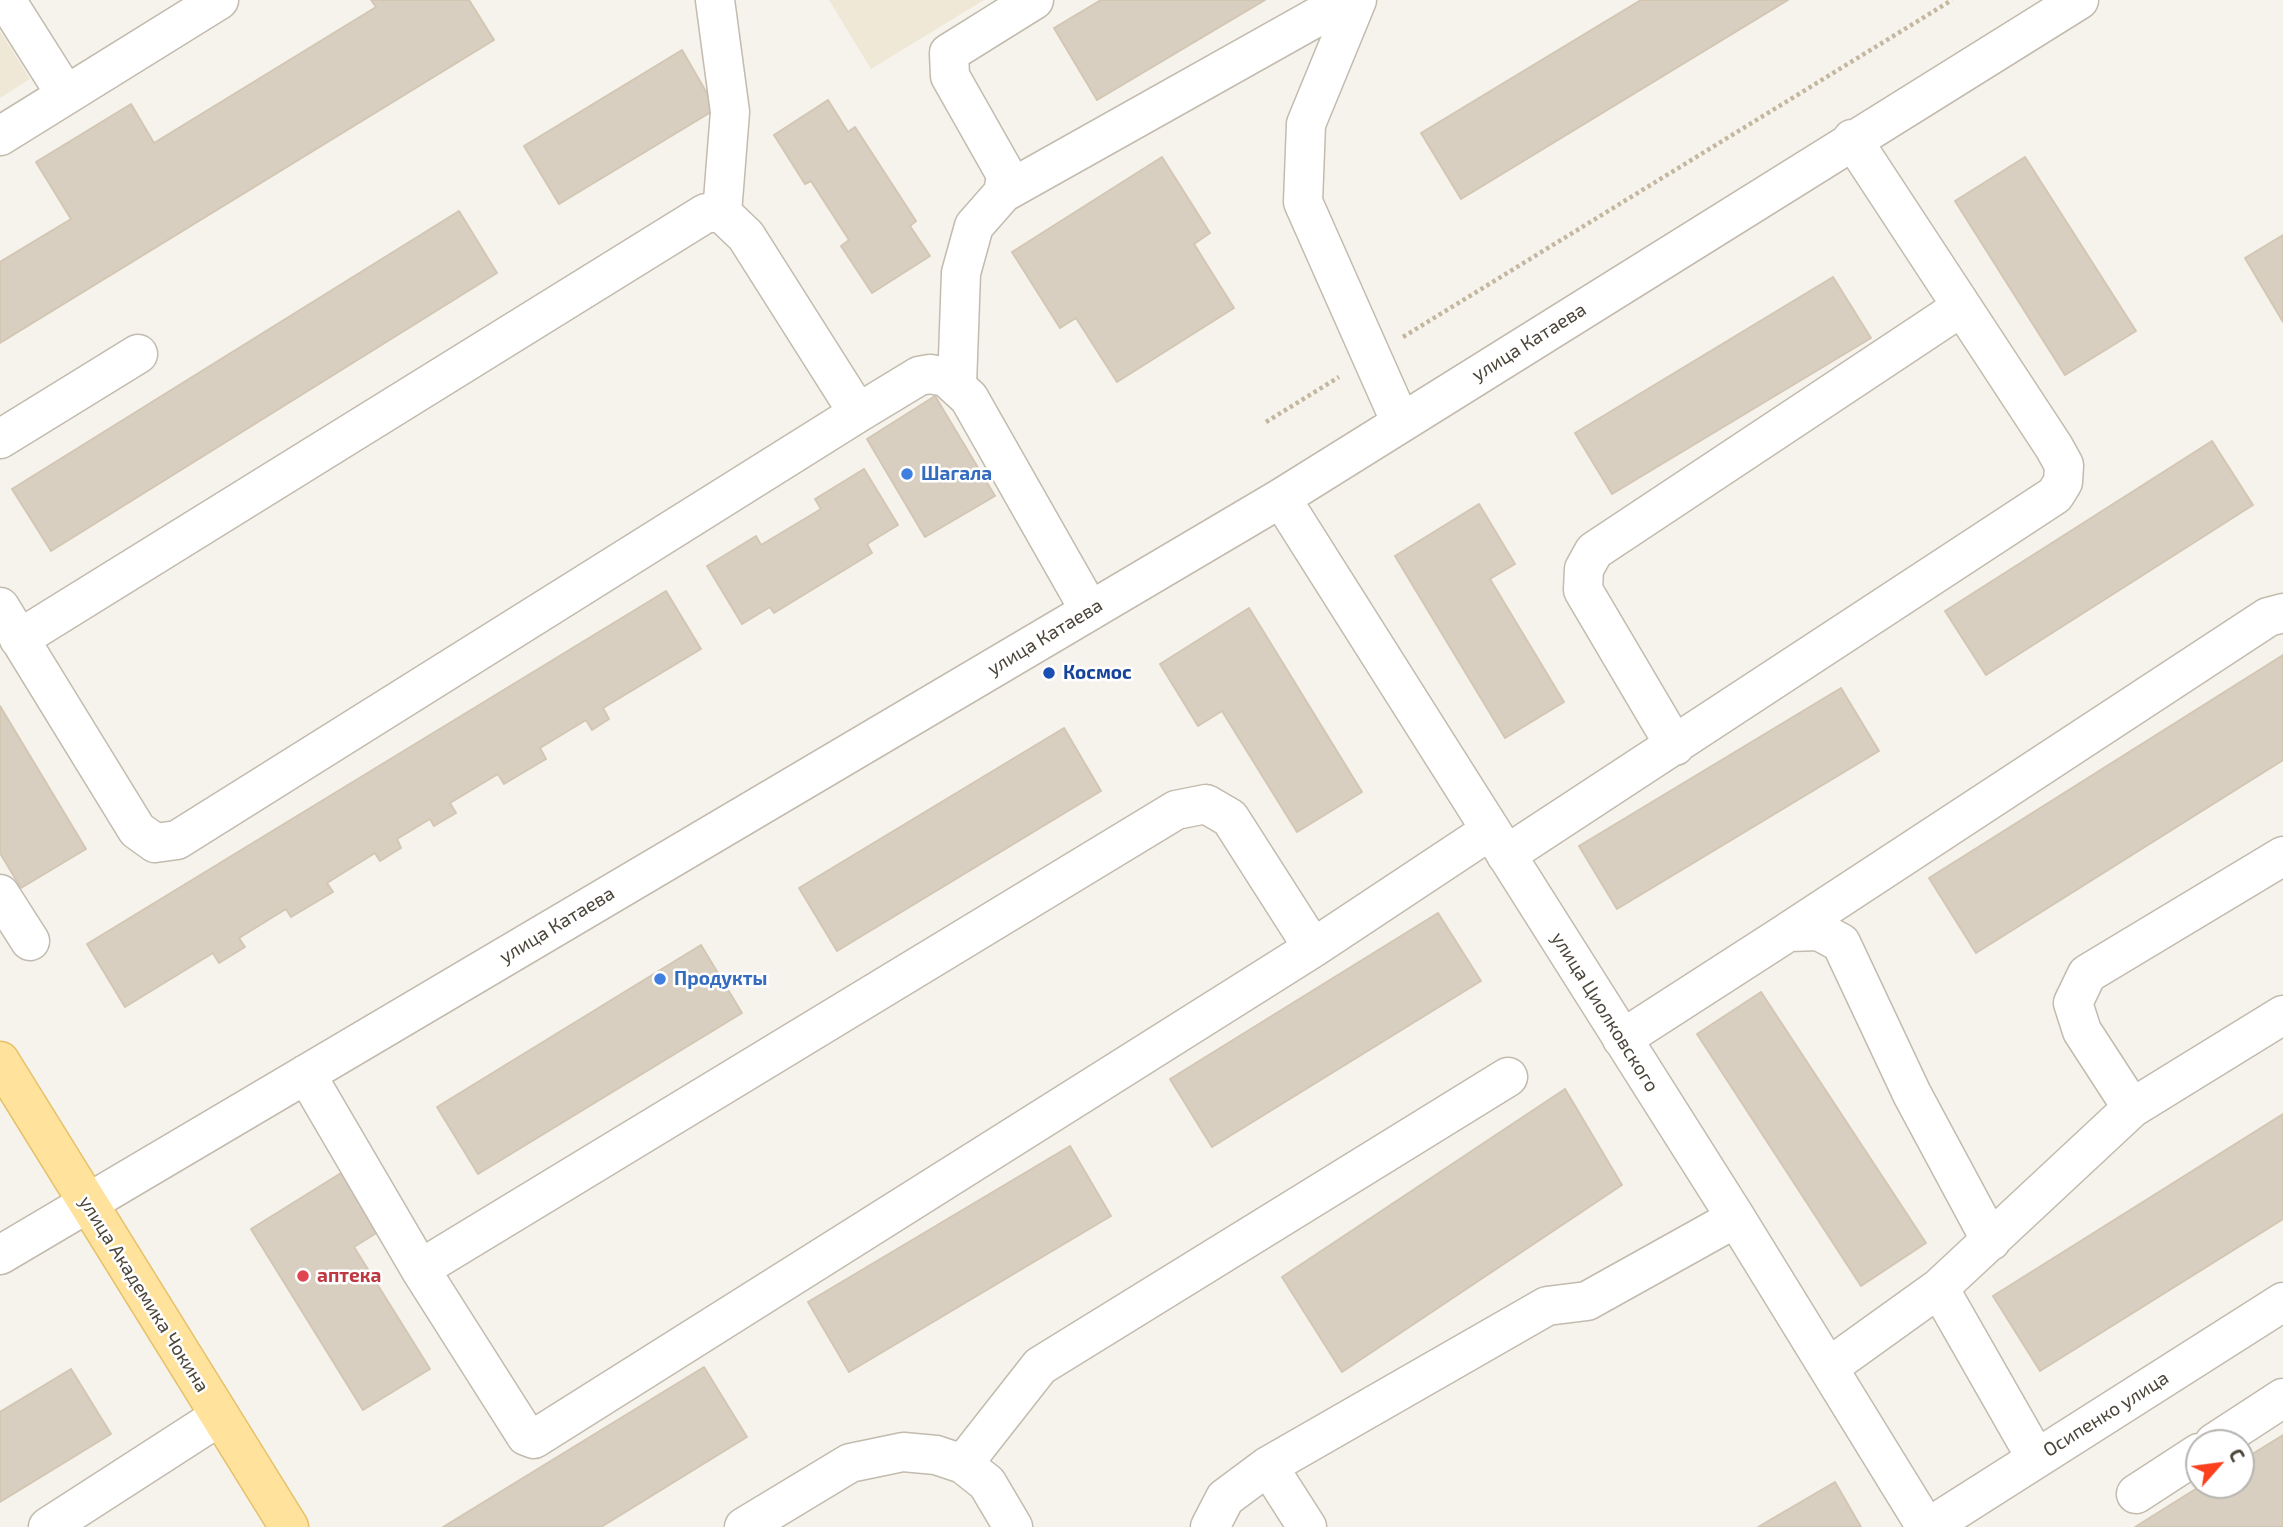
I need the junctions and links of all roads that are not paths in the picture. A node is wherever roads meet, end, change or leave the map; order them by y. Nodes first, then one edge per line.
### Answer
1 (6, 0) edge
2 (219, 0) edge
3 (715, 0) edge
4 (1034, 0) edge
5 (1347, 0) edge
6 (1357, 0) edge
7 (2079, 0) edge
8 (66, 95) junction
9 (0, 135) edge
10 (1852, 139) junction
11 (1003, 193) junction
12 (722, 213) junction
13 (1961, 308) junction
14 (138, 354) dead end
15 (957, 385) junction
16 (858, 413) junction
17 (1401, 423) junction
18 (0, 439) edge
19 (1281, 498) junction
20 (1090, 611) junction
21 (2283, 613) edge
22 (10, 623) edge
23 (1675, 746) junction
24 (1499, 843) junction
25 (2283, 856) edge
26 (0, 894) edge
27 (1788, 932) junction
28 (30, 942) dead end
29 (1313, 948) junction
30 (2283, 1015) edge
31 (1622, 1039) junction
32 (0, 1061) edge
33 (306, 1074) junction
34 (1508, 1077) dead end
35 (2132, 1108) junction
36 (86, 1202) junction
37 (1736, 1218) junction
38 (1991, 1241) junction
39 (0, 1255) edge
40 (420, 1269) junction
41 (1939, 1288) junction
42 (2283, 1301) edge
43 (1829, 1367) junction
44 (2283, 1398) edge
45 (220, 1416) junction
46 (2235, 1429) edge
47 (2036, 1458) junction
48 (2185, 1462) edge
49 (964, 1464) junction
50 (1268, 1466) junction
51 (2136, 1494) dead end
52 (48, 1527) edge
53 (289, 1527) edge
54 (744, 1527) edge
55 (1013, 1527) edge
56 (1210, 1527) edge
57 (1307, 1527) edge
58 (1928, 1527) edge

1 - 8 street
2 - 8 street
3 - 12 street
4 - 11 street
5 - 11 street
6 - 17 street
7 - 10 street, улица Катаева
8 - 9 street
10 - 13 street
10 - 17 street, улица Катаева
11 - 15 street
12 - 16 street
12 - 22 street
13 - 23 street
13 - 23 street
14 - 18 street
15 - 16 street
15 - 20 street
16 - 22 street
17 - 19 street, улица Катаева
19 - 20 street, улица Катаева
19 - 24 street, улица Циолковского
20 - 33 street, улица Катаева
21 - 27 street
23 - 24 street
24 - 29 street
24 - 31 street, улица Циолковского
25 - 35 street
26 - 28 street
27 - 31 street
27 - 38 street
29 - 40 street
29 - 40 street
30 - 35 street
31 - 37 street, улица Циолковского
32 - 36 main road, улица Академика Чокина
33 - 36 street, улица Катаева
33 - 40 street
34 - 49 street
35 - 38 street
36 - 39 street, улица Катаева
36 - 45 main road, улица Академика Чокина
37 - 43 street, улица Циолковского
37 - 50 street
38 - 41 street
41 - 43 street
41 - 47 street
42 - 47 street, Осипенко улица
43 - 58 street, улица Циолковского
44 - 46 street
45 - 52 street
45 - 53 main road, улица Академика Чокина
47 - 58 street, Осипенко улица
48 - 51 street
49 - 54 street
49 - 55 street
50 - 56 street
50 - 57 street

